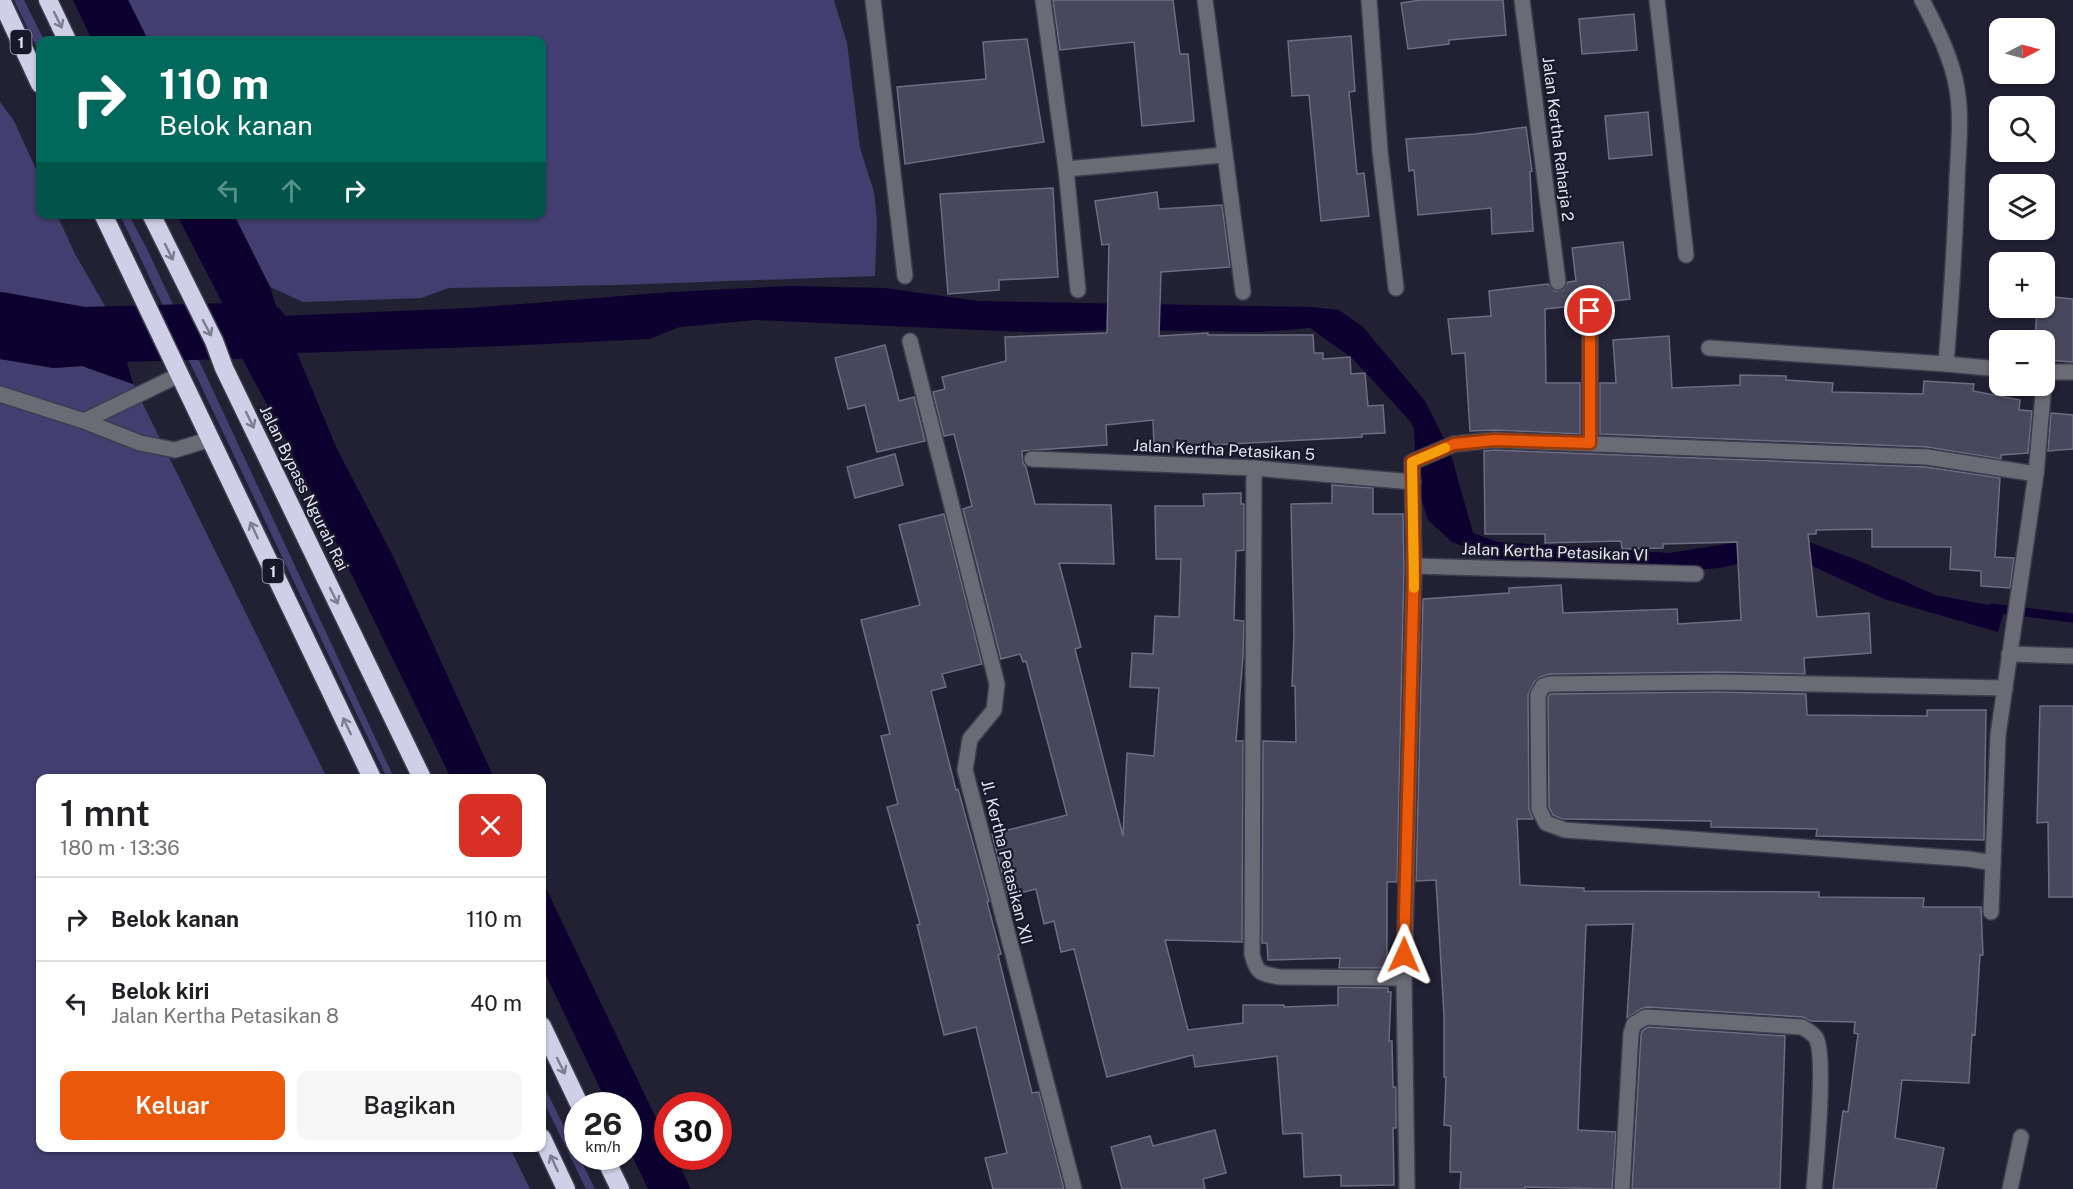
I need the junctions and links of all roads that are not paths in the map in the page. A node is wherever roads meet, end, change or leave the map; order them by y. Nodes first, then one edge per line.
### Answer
1 (1, 0) edge
2 (48, 0) edge
3 (873, 0) edge
4 (1044, 0) edge
5 (1205, 0) edge
6 (1369, 0) edge
7 (1522, 0) edge
8 (1657, 0) edge
9 (1922, 0) edge
10 (65, 36) edge
11 (36, 75) edge
12 (1224, 155) junction
13 (1066, 169) junction
14 (105, 219) edge
15 (153, 219) edge
16 (1686, 255) dead end
17 (905, 276) dead end
18 (1558, 282) dead end
19 (1396, 288) dead end
20 (1078, 290) dead end
21 (1243, 292) dead end
22 (1590, 311) dead end
23 (910, 341) dead end
24 (1709, 348) dead end
25 (1946, 364) junction
26 (1989, 368) edge
27 (177, 369) junction
28 (2055, 372) edge
29 (2073, 372) edge
30 (0, 394) edge
31 (2043, 396) edge
32 (84, 421) junction
33 (211, 439) junction
34 (1590, 443) junction
35 (1032, 459) dead end
36 (1254, 468) junction
37 (2036, 474) junction
38 (1413, 482) junction
39 (1414, 566) junction
40 (1696, 574) dead end
41 (2009, 654) junction
42 (2073, 656) edge
43 (2005, 688) junction
44 (370, 774) edge
45 (420, 774) edge
46 (1993, 863) junction
47 (1990, 912) dead end
48 (1404, 978) junction
49 (546, 1034) edge
50 (573, 1092) edge
51 (2021, 1137) dead end
52 (546, 1146) edge
53 (611, 1170) edge
54 (566, 1189) edge
55 (620, 1189) edge
56 (1074, 1189) edge
57 (1407, 1189) edge
58 (1622, 1189) edge
59 (1814, 1189) edge
60 (2010, 1189) edge

1 - 11 highway, 1
2 -> 10 highway
3 - 17 street
4 - 13 street
5 - 12 street
6 - 19 street
7 - 18 street, Jalan Kertha Raharja 2
8 - 16 street
9 - 25 street
12 - 13 street
12 - 21 street
13 - 20 street
14 - 27 highway, 1
15 -> 45 highway, Jalan Bypass Ngurah Rai
22 - 34 street
23 - 56 street, Jl. Kertha Petasikan XII
24 - 25 street
25 - 26 street
27 - 32 street
27 - 33 highway, 1
28 - 29 street
30 - 32 street
31 - 37 street
32 - 33 street
44 -> 33 highway, 1
34 - 37 street
34 - 38 street
35 - 36 street, Jalan Kertha Petasikan 5
36 - 38 street, Jalan Kertha Petasikan 5
36 - 48 street
37 - 41 street
38 - 39 street
39 - 40 street, Jalan Kertha Petasikan VI
39 - 48 street
41 - 42 street
41 - 43 street
43 - 46 street
43 - 46 street
46 - 47 street
48 - 57 street
49 -> 50 highway
51 - 60 street
54 -> 52 highway
53 - 55 highway
58 - 59 street

